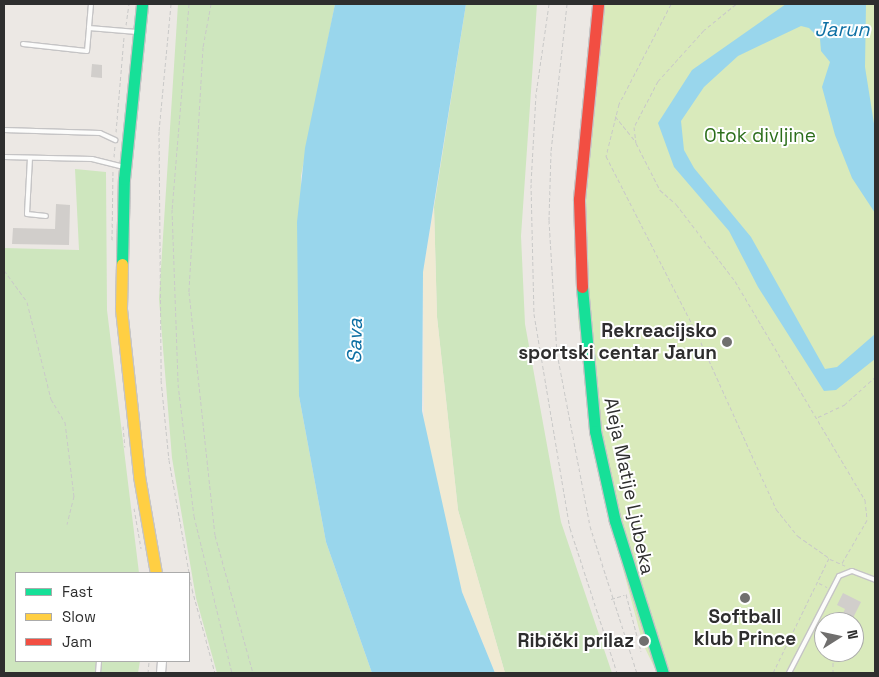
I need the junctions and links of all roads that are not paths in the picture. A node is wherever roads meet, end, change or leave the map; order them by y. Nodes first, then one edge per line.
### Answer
1 (91, 4) edge
2 (142, 4) edge
3 (598, 4) edge
4 (89, 28) junction
5 (139, 32) junction
6 (23, 44) dead end
7 (4, 130) edge
8 (115, 140) road end
9 (4, 158) edge
10 (30, 158) junction
11 (126, 168) junction
12 (46, 216) dead end
13 (156, 572) edge
14 (875, 580) edge
15 (663, 673) edge
16 (789, 673) edge

1 - 4 lane
2 - 5 street
3 - 15 street, Aleja Matije Ljubeka
4 - 5 lane
4 - 6 lane
5 - 11 street
7 - 8 lane
9 - 10 lane
10 - 11 lane
10 - 12 lane
11 - 13 street
14 - 16 lane

